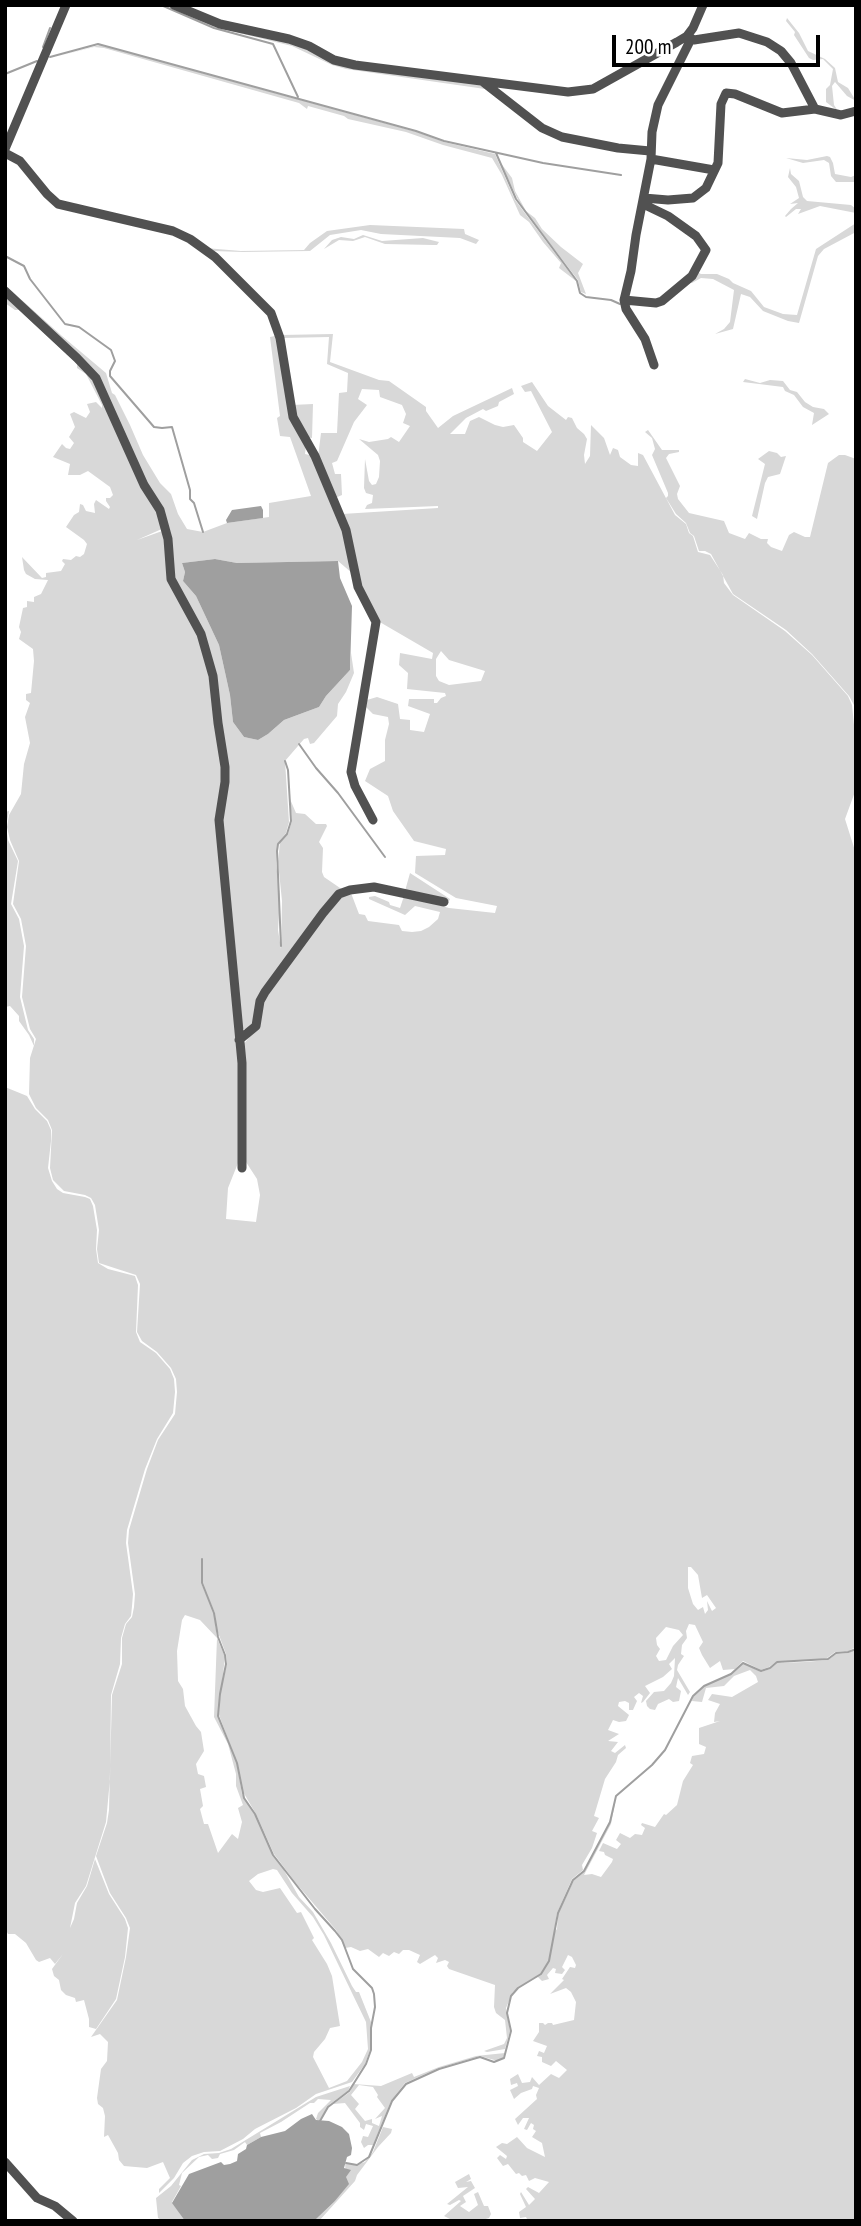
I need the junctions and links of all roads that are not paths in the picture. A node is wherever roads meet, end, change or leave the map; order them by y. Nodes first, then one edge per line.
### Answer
1 (66, 5) edge
2 (174, 5) edge
3 (703, 5) edge
4 (687, 36) junction
5 (481, 81) junction
6 (815, 109) junction
7 (856, 111) edge
8 (5, 151) edge
9 (650, 155) junction
10 (714, 170) junction
11 (643, 201) junction
12 (5, 291) edge
13 (624, 300) junction
14 (654, 365) dead end
15 (373, 820) dead end
16 (444, 902) dead end
17 (239, 1040) junction
18 (242, 1168) dead end
19 (5, 2162) edge
20 (73, 2221) edge

1 - 8 street
2 - 5 street
3 - 4 street
4 - 5 street
4 - 6 street
4 - 9 street
5 - 9 street
6 - 7 street
6 - 10 street
8 - 15 street
9 - 10 street
9 - 11 street
10 - 11 street
11 - 13 street
11 - 13 street
12 - 17 street
13 - 14 street
16 - 17 street
17 - 18 street
19 - 20 street

